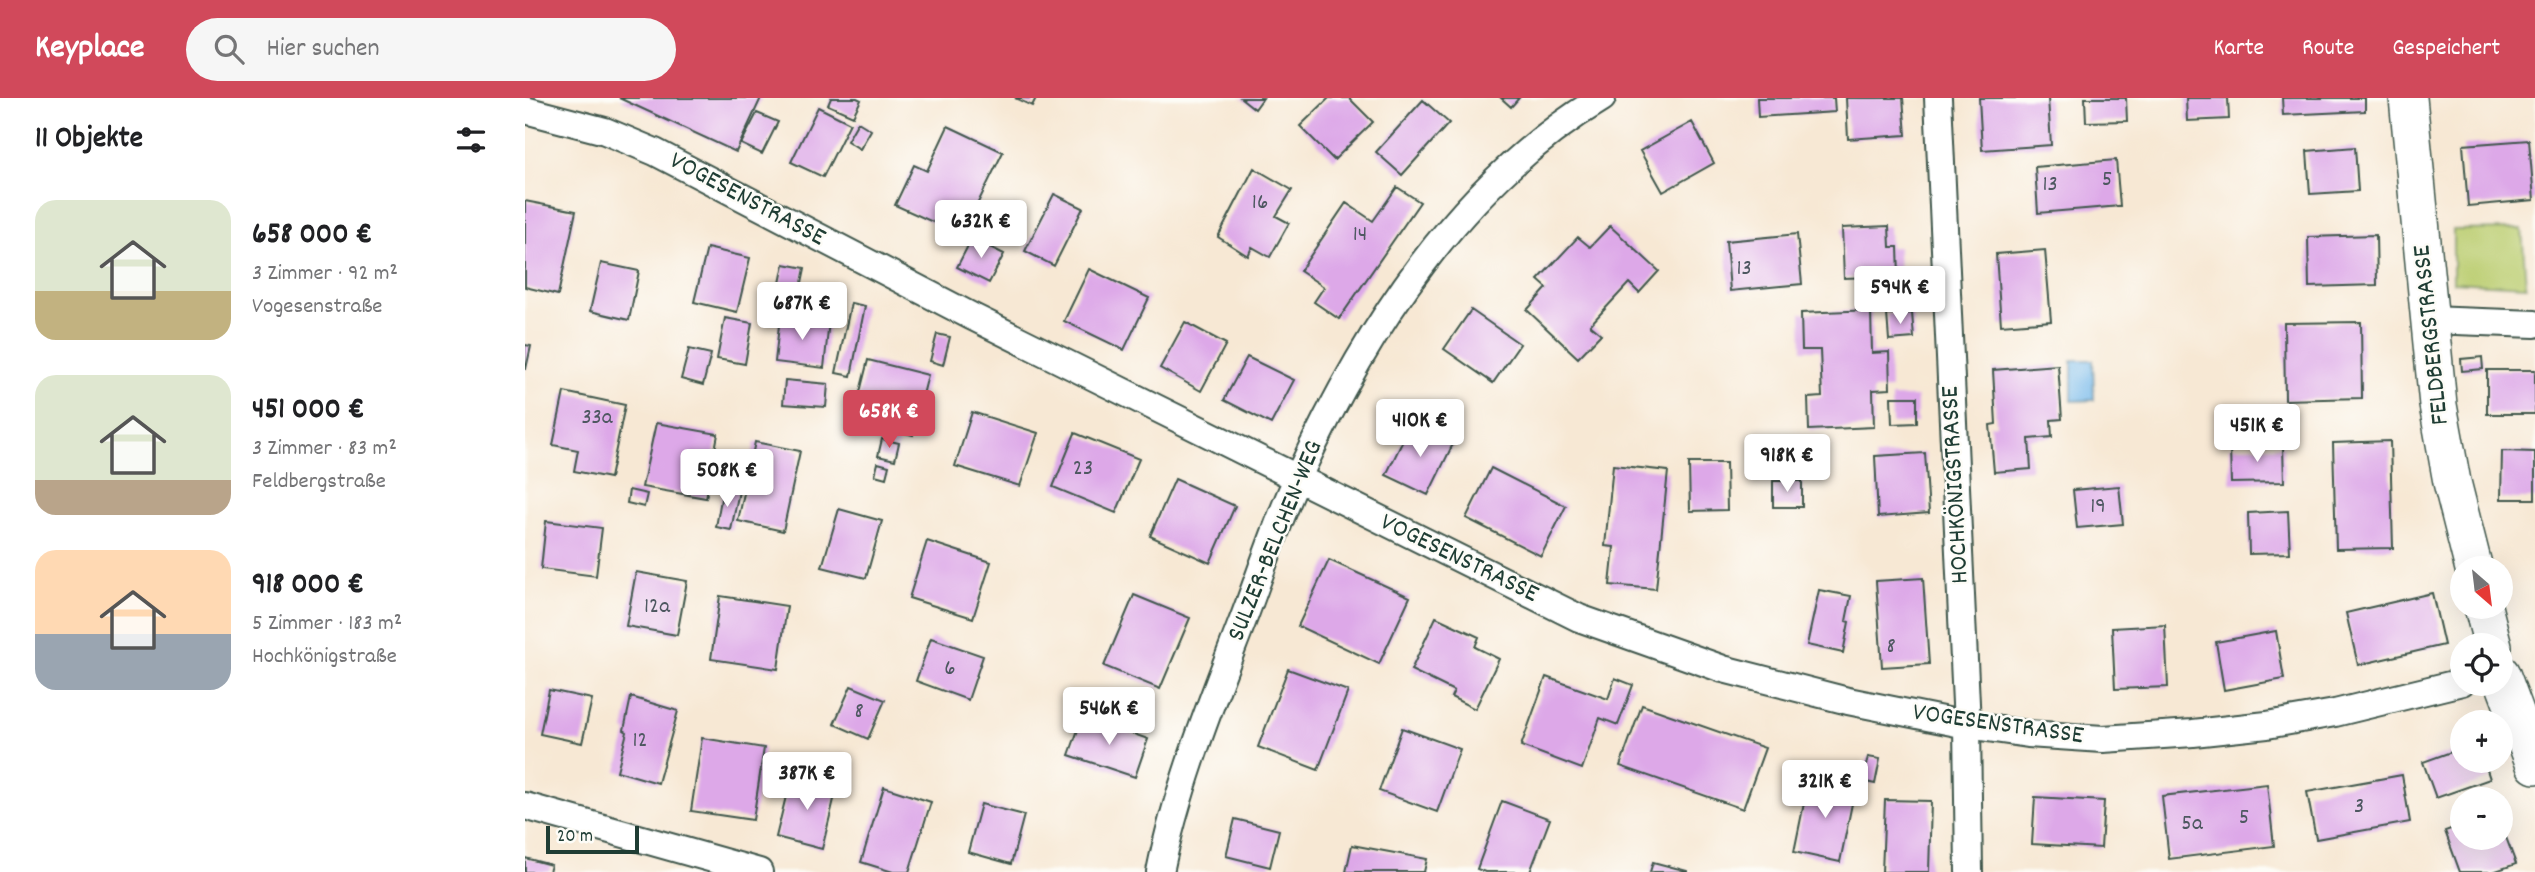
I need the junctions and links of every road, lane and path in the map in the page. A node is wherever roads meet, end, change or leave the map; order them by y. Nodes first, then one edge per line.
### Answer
1 (1602, 98) edge
2 (1938, 98) edge
3 (2408, 98) edge
4 (525, 110) edge
5 (2428, 320) junction
6 (2535, 324) edge
7 (1297, 479) junction
8 (2471, 556) edge
9 (2450, 685) edge
10 (2509, 696) edge
11 (1967, 724) junction
12 (2535, 765) edge
13 (525, 806) edge
14 (759, 872) edge
15 (1160, 872) edge
16 (1969, 872) edge

1 - 7 street, SULZER-BELCHEN-WEG
2 - 11 street, HOCHKÖNIGSTRASSE
3 - 5 street, FELDBERGSTRASSE
4 - 7 street, VOGESENSTRASSE
5 - 6 street
5 - 8 street, FELDBERGSTRASSE
7 - 11 street, VOGESENSTRASSE
7 - 15 street, SULZER-BELCHEN-WEG
9 - 11 street, VOGESENSTRASSE
10 - 12 street
11 - 16 street, HOCHKÖNIGSTRASSE
13 - 14 street

